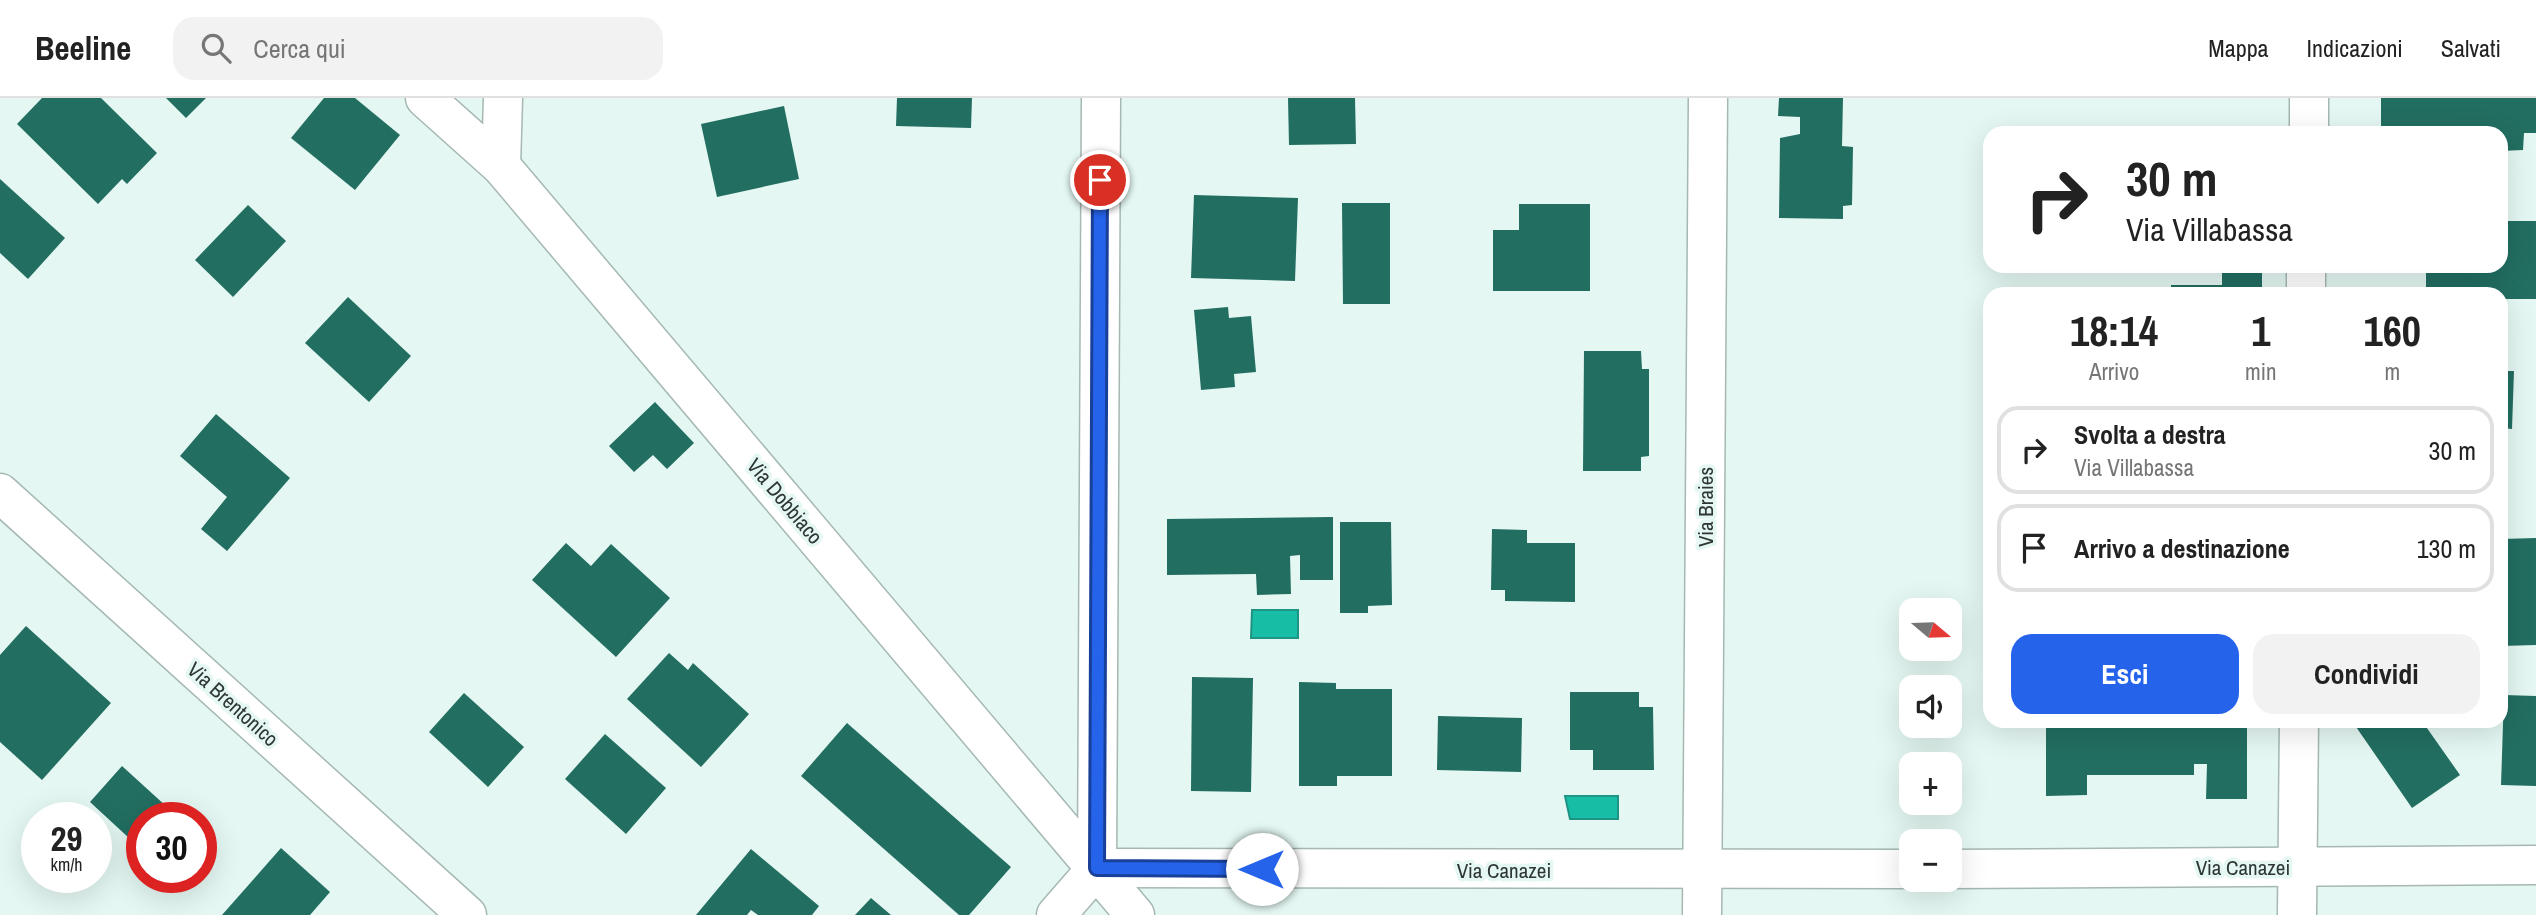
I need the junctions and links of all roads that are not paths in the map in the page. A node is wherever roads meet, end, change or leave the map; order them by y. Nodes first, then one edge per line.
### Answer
1 (425, 98) edge
2 (503, 98) edge
3 (1101, 98) edge
4 (1708, 98) edge
5 (2309, 98) edge
6 (2309, 126) edge
7 (501, 166) junction
8 (0, 493) edge
9 (2299, 728) edge
10 (2536, 865) edge
11 (2297, 867) junction
12 (1097, 868) junction
13 (1899, 869) edge
14 (1962, 869) edge
15 (1702, 870) junction
16 (467, 915) edge
17 (1056, 915) edge
18 (1135, 915) edge
19 (1702, 915) edge
20 (2297, 915) edge

1 - 7 street, Via Dobbiaco
2 - 7 street
3 - 12 street
4 - 15 street, Via Braies
5 - 6 street
7 - 12 street, Via Dobbiaco
8 - 16 street, Via Brentonico
9 - 11 street
10 - 11 street, Via Canazei
11 - 14 street, Via Canazei
11 - 20 street
12 - 15 street, Via Canazei
12 - 17 street
12 - 18 street, Via Dobbiaco
13 - 15 street, Via Canazei
15 - 19 street, Via Braies

